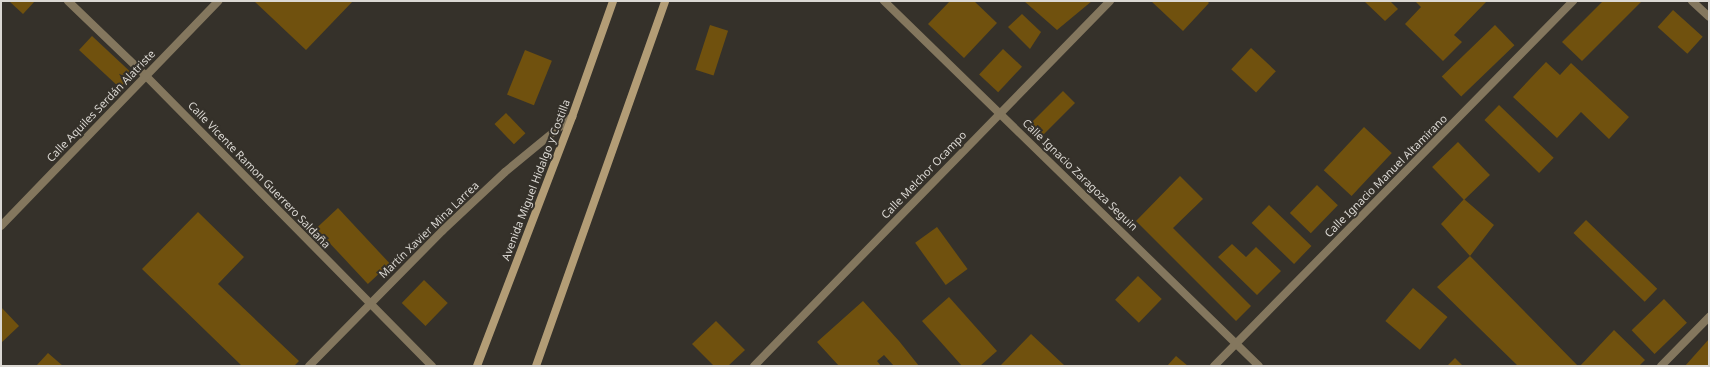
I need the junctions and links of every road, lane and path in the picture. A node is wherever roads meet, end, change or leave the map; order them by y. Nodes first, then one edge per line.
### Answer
1 (68, 1) edge
2 (218, 1) edge
3 (613, 1) edge
4 (665, 1) edge
5 (884, 1) edge
6 (1110, 1) edge
7 (1573, 1) edge
8 (1692, 1) edge
9 (1709, 17) edge
10 (146, 75) junction
11 (1000, 112) junction
12 (572, 117) junction
13 (1, 226) edge
14 (370, 304) junction
15 (1709, 317) edge
16 (1236, 343) junction
17 (309, 366) edge
18 (432, 366) edge
19 (477, 366) edge
20 (536, 366) edge
21 (754, 366) edge
22 (1214, 366) edge
23 (1259, 366) edge
24 (1662, 366) edge

1 - 10 street, Calle Vicente Ramon Guerrero Saldaña
2 - 10 street, Calle Aquiles Serdán Alatriste
3 - 12 main road, Avenida Miguel Hidalgo y Costilla
4 - 20 main road
5 - 11 street, Calle Ignacio Zaragoza Seguin
6 - 11 street, Calle Melchor Ocampo
7 - 16 street, Calle Ignacio Manuel Altamirano
8 - 9 street
10 - 13 street, Calle Aquiles Serdán Alatriste
10 - 14 street, Calle Vicente Ramon Guerrero Saldaña
11 - 16 street, Calle Ignacio Zaragoza Seguin
11 - 21 street, Calle Melchor Ocampo
12 - 14 street, Martín Xavier Mina Larrea
12 - 19 main road, Avenida Miguel Hidalgo y Costilla
14 - 17 street, Martín Xavier Mina Larrea
14 - 18 street, Calle Vicente Ramon Guerrero Saldaña
15 - 24 street
16 - 22 street, Calle Ignacio Manuel Altamirano
16 - 23 street, Calle Ignacio Zaragoza Seguin

